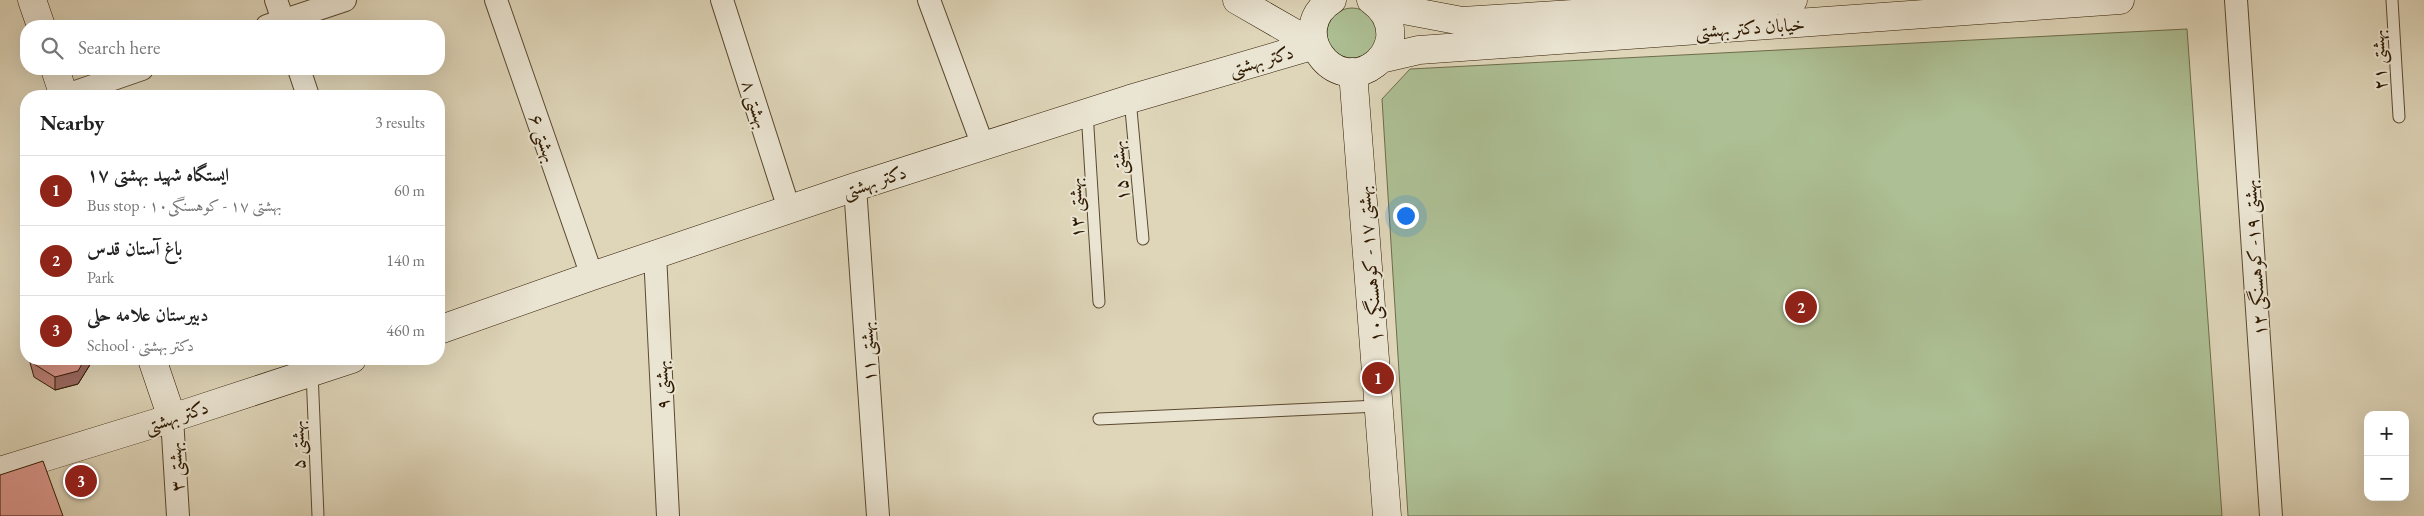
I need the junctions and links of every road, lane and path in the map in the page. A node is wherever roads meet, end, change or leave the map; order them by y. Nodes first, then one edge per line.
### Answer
1 (32, 0) edge
2 (345, 0) edge
3 (496, 0) edge
4 (722, 0) edge
5 (929, 0) edge
6 (1237, 0) edge
7 (1332, 0) edge
8 (1793, 0) edge
9 (2120, 0) edge
10 (2236, 0) edge
11 (2392, 0) edge
12 (1374, 2) edge
13 (278, 18) edge
14 (39, 20) edge
15 (1314, 45) junction
16 (1380, 60) junction
17 (1353, 72) junction
18 (57, 75) edge
19 (125, 75) edge
20 (301, 75) edge
21 (62, 90) edge
22 (81, 90) edge
23 (306, 90) edge
24 (1130, 99) junction
25 (1087, 112) junction
26 (2398, 118) dead end
27 (983, 146) junction
28 (855, 187) junction
29 (789, 209) junction
30 (1143, 239) dead end
31 (655, 254) junction
32 (592, 276) junction
33 (1099, 302) dead end
34 (445, 328) edge
35 (154, 365) edge
36 (334, 365) edge
37 (312, 372) junction
38 (1380, 406) junction
39 (172, 418) junction
40 (1099, 419) dead end
41 (0, 471) edge
42 (178, 516) edge
43 (318, 516) edge
44 (668, 516) edge
45 (878, 516) edge
46 (1387, 516) edge
47 (2271, 516) edge

1 - 14 street
2 - 13 street
3 - 32 street, بهشتی ۶
4 - 29 street, بهشتی ۸
5 - 27 street
6 - 15 street
7 - 15 street
8 - 12 street, خیابان دکتر بهشتی
9 - 16 street, خیابان دکتر بهشتی
10 - 47 street, بهشتی ۱۹- کوهسنگی ۱۲
11 - 26 lane, بهشتی ۲۱
12 - 16 street
15 - 17 street
15 - 24 street, دکتر بهشتی
16 - 17 street, خیابان دکتر بهشتی
17 - 38 street, بهشتی ۱۷ - کوهسنگی۱۰
18 - 21 street
19 - 22 street
20 - 23 street
24 - 25 street, دکتر بهشتی
24 - 30 lane, بهشتی ۱۵
25 - 27 street, دکتر بهشتی
25 - 33 lane, بهشتی ۱۳
27 - 28 street, دکتر بهشتی
28 - 29 street, دکتر بهشتی
28 - 45 street, بهشتی ۱۱
29 - 31 street, دکتر بهشتی
31 - 32 street, دکتر بهشتی
31 - 44 street, بهشتی ۹
32 - 34 street, دکتر بهشتی
35 - 39 street
36 - 37 street, دکتر بهشتی
37 - 39 street, دکتر بهشتی
37 - 43 lane, بهشتی ۵
38 - 40 lane
38 - 46 street, بهشتی ۱۷ - کوهسنگی۱۰
39 - 41 street, دکتر بهشتی
39 - 42 street, بهشتی ۳

